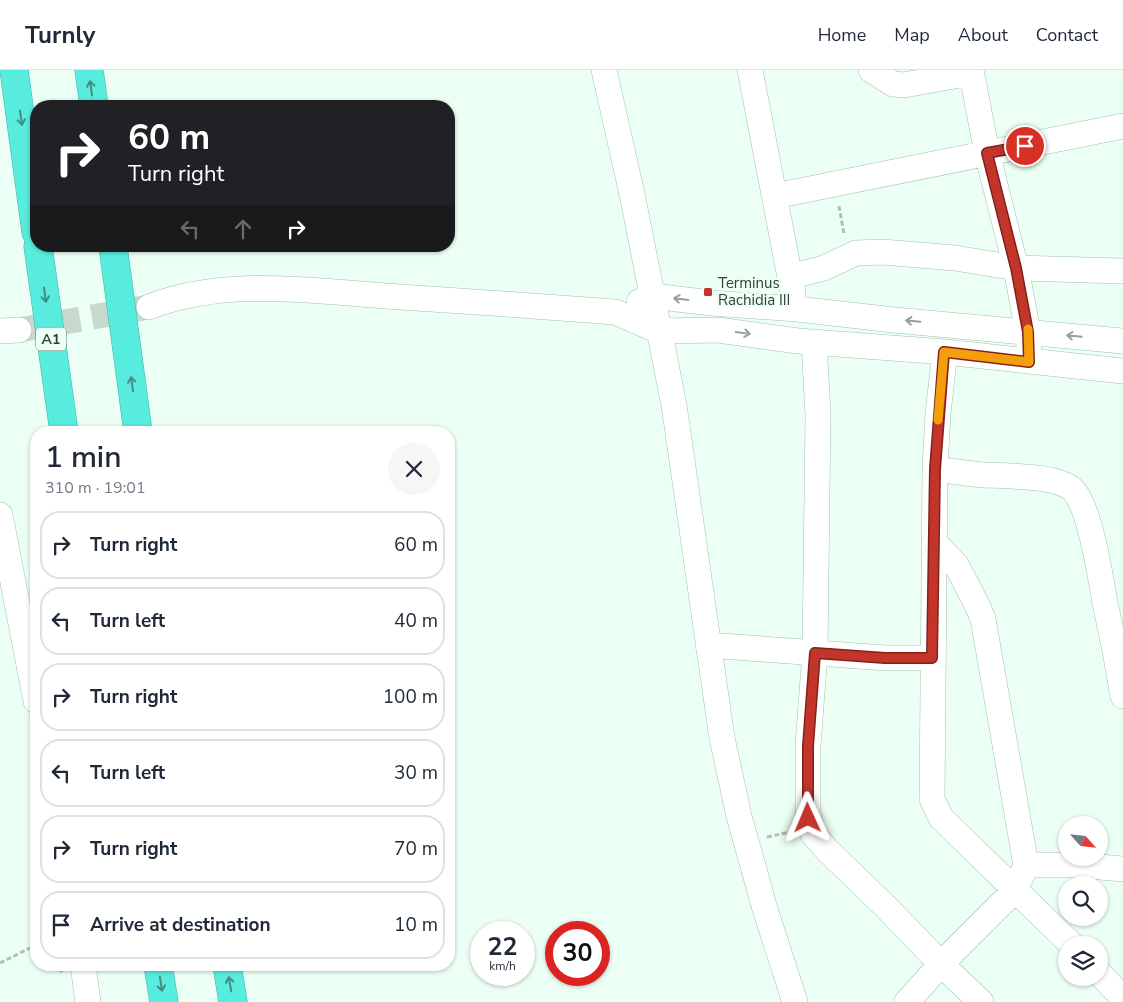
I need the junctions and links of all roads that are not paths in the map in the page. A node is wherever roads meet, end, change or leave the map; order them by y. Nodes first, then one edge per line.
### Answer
1 (14, 70) edge
2 (89, 70) edge
3 (604, 70) edge
4 (750, 70) edge
5 (871, 70) edge
6 (971, 72) edge
7 (93, 100) edge
8 (1123, 126) edge
9 (987, 153) junction
10 (30, 188) edge
11 (775, 196) junction
12 (39, 252) edge
13 (114, 252) edge
14 (1016, 268) junction
15 (1123, 271) edge
16 (789, 277) junction
17 (653, 296) junction
18 (149, 307) tunnel mouth
19 (796, 309) junction
20 (615, 312) junction
21 (660, 331) junction
22 (1028, 332) junction
23 (1123, 341) edge
24 (806, 342) junction
25 (944, 352) junction
26 (1029, 362) junction
27 (1123, 371) edge
28 (63, 426) edge
29 (137, 426) edge
30 (935, 469) junction
31 (0, 515) edge
32 (935, 543) junction
33 (708, 645) junction
34 (815, 653) junction
35 (932, 658) junction
36 (1121, 663) edge
37 (30, 670) edge
38 (1123, 696) edge
39 (1026, 865) junction
40 (1123, 869) edge
41 (1016, 889) junction
42 (1063, 936) edge
43 (941, 964) junction
44 (83, 971) edge
45 (159, 971) edge
46 (228, 971) edge
47 (1108, 982) edge
48 (1123, 998) edge
49 (88, 1002) edge
50 (164, 1002) edge
51 (233, 1002) edge
52 (796, 1002) edge
53 (907, 1002) edge
54 (981, 1002) edge
55 (1119, 1002) edge

1 -> 10 highway
7 -> 2 highway
3 - 17 street
4 - 11 street
5 - 6 street
6 - 9 street
8 - 9 street
9 - 11 street
9 - 14 street
11 - 16 street
12 -> 28 highway, A1
29 -> 13 highway
14 - 15 street
14 - 16 street
14 - 22 street
16 - 19 street
19 -> 17 street
17 - 20 street
17 - 21 street
18 - 20 street
22 -> 19 street
19 - 24 street
20 - 21 street
21 -> 24 street
21 - 33 street
23 -> 22 street
22 - 26 street
24 - 25 street
24 - 34 street
25 - 26 street
25 - 30 street
26 - 27 street
30 - 32 street
30 - 36 street
31 - 37 street
32 - 35 street
32 - 39 street
33 - 34 street
33 - 52 street
34 - 35 street
34 - 43 street
35 - 41 street
36 - 38 street
39 - 40 street
39 - 41 street
41 - 42 street
41 - 43 street
43 - 53 street
43 - 54 street
44 - 49 street
45 -> 50 highway
51 -> 46 highway
47 - 48 street
48 - 55 street

